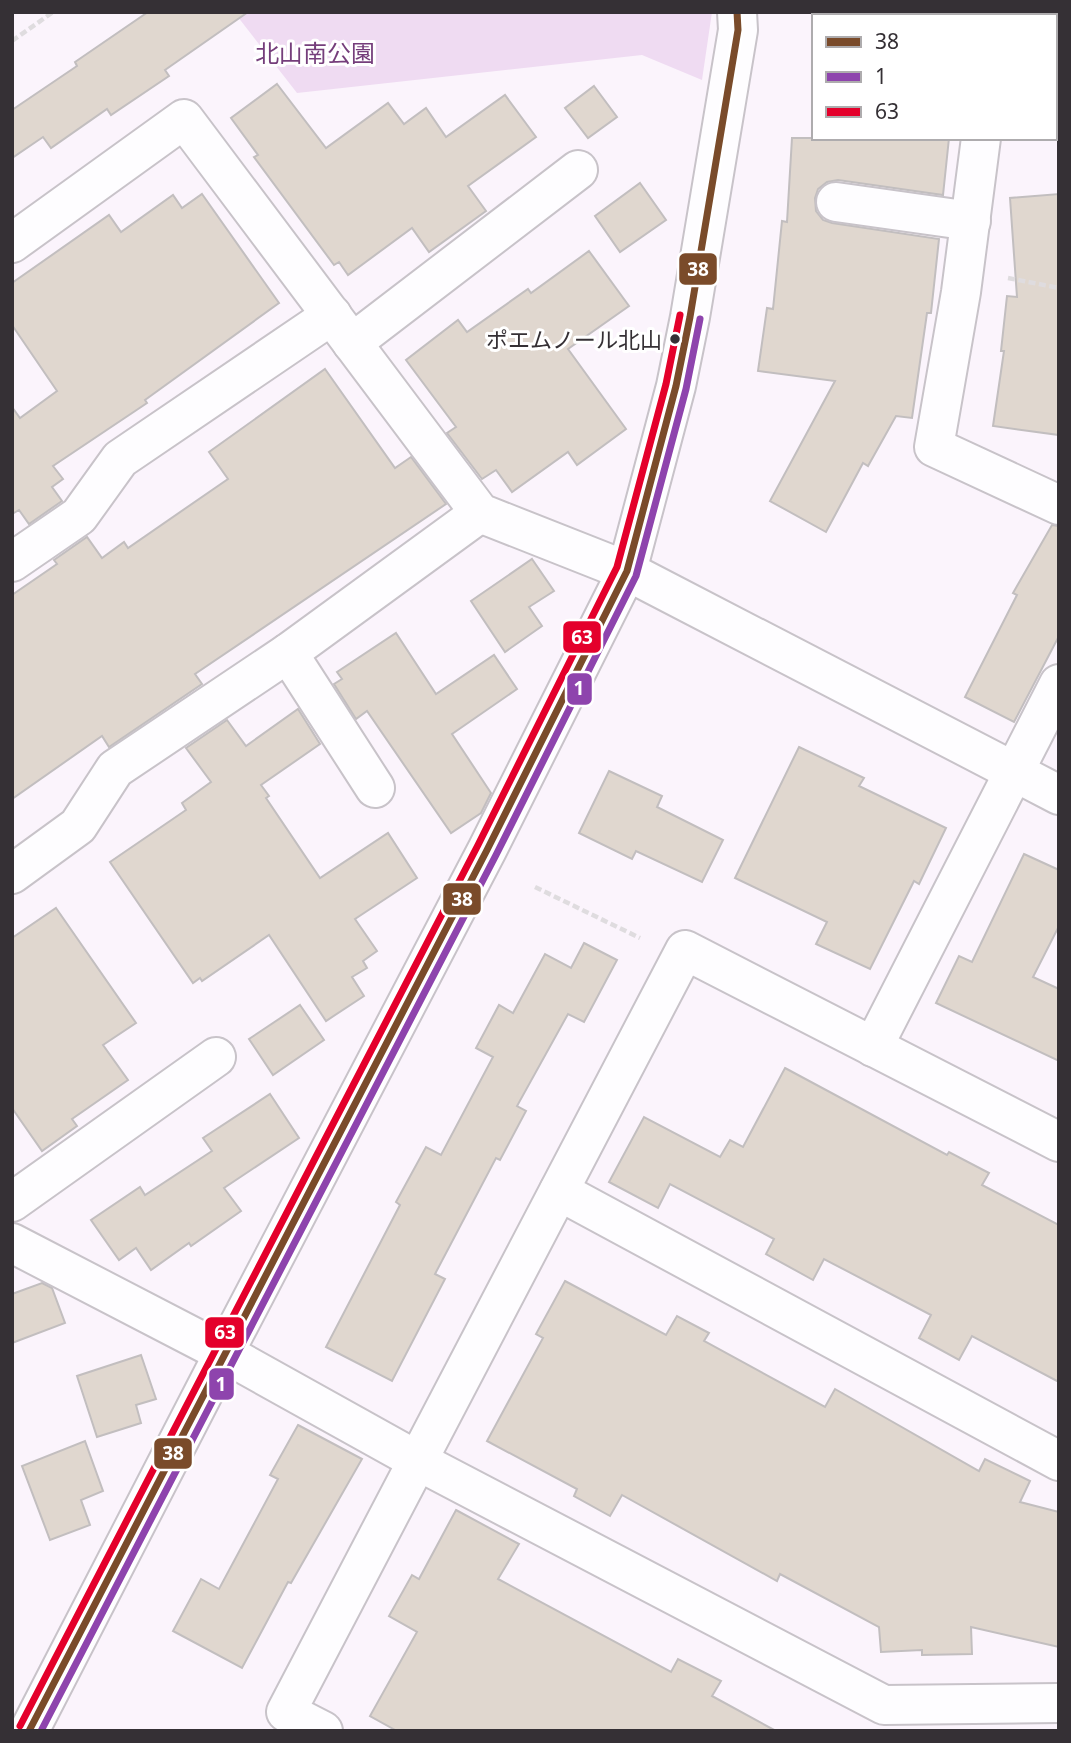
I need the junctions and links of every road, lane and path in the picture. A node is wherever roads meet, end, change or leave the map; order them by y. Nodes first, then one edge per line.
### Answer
1 (53, 12) edge
2 (737, 12) edge
3 (12, 41) edge
4 (981, 140) edge
5 (578, 170) dead end
6 (836, 202) dead end
7 (971, 221) junction
8 (12, 243) edge
9 (964, 270) junction
10 (1059, 288) edge
11 (342, 329) junction
12 (1059, 505) edge
13 (480, 513) junction
14 (12, 562) edge
15 (627, 571) junction
16 (288, 653) junction
17 (1059, 684) edge
18 (1015, 773) junction
19 (375, 788) dead end
20 (1059, 795) edge
21 (12, 874) edge
22 (535, 887) dead end
23 (685, 950) junction
24 (873, 1047) junction
25 (216, 1056) dead end
26 (1059, 1142) edge
27 (559, 1191) junction
28 (12, 1202) edge
29 (12, 1244) edge
30 (224, 1353) junction
31 (418, 1461) junction
32 (1059, 1461) edge
33 (1059, 1703) edge
34 (29, 1731) edge
35 (323, 1731) edge

1 - 3 path
2 - 15 street
4 - 7 street
5 - 11 street
6 - 7 street
7 - 9 street
8 - 11 street
9 - 10 path
9 - 12 street
11 - 13 street
11 - 14 street
13 - 15 street
13 - 16 street
15 - 18 street
15 - 30 street
16 - 19 street
16 - 21 street
17 - 18 street
18 - 20 street
18 - 24 street
22 - 23 path
23 - 24 street
23 - 27 street
24 - 26 street
25 - 28 street
27 - 31 street
27 - 32 street
29 - 30 street
30 - 31 street
30 - 34 street
31 - 33 street
31 - 35 street

